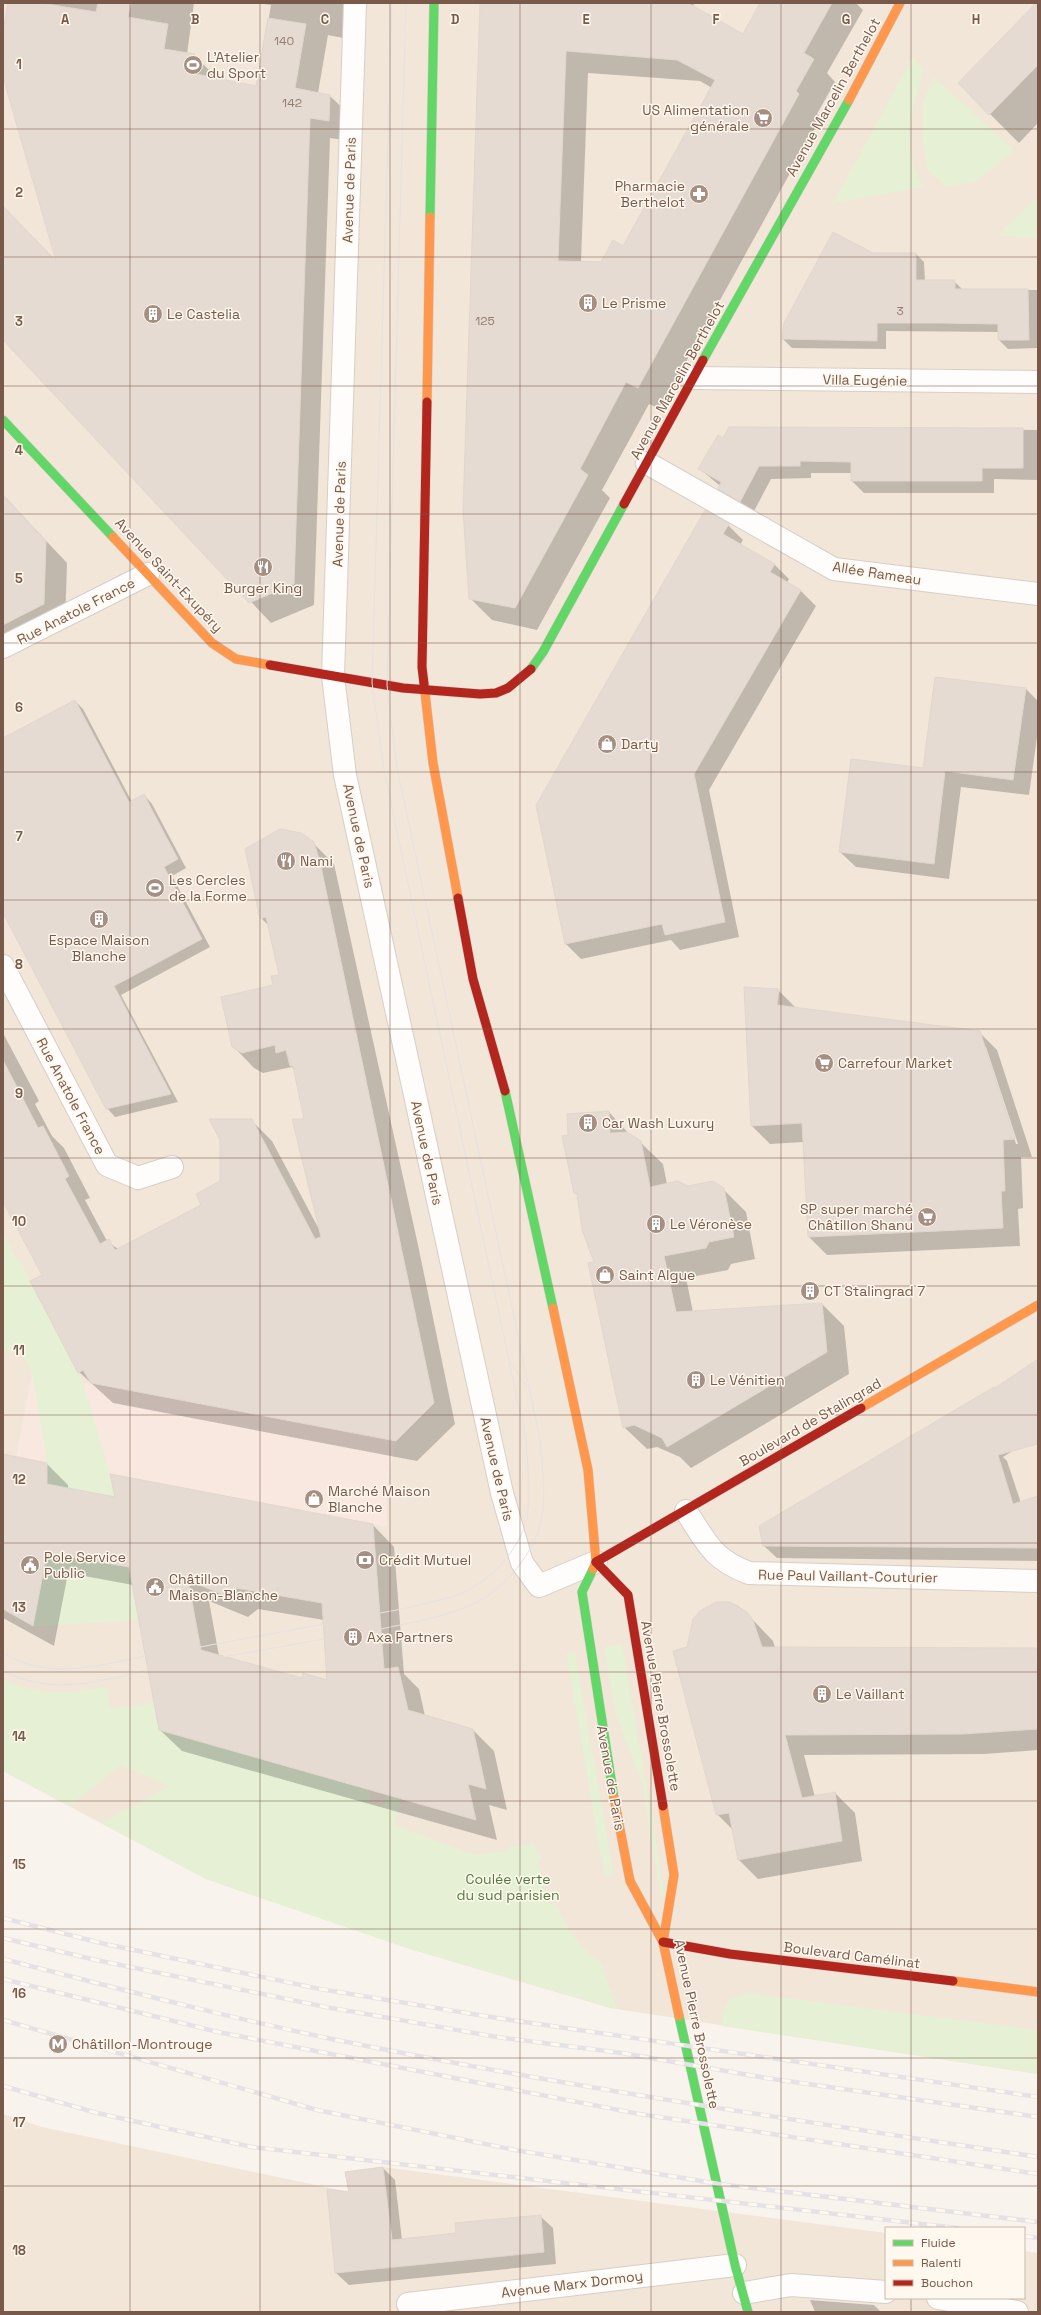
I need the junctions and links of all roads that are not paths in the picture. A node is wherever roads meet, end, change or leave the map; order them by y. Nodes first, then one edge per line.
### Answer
1 (355, 3) edge
2 (434, 3) edge
3 (900, 3) edge
4 (693, 378) junction
5 (1038, 382) edge
6 (3, 420) edge
7 (647, 463) junction
8 (148, 574) junction
9 (1038, 594) edge
10 (3, 647) edge
11 (333, 676) junction
12 (424, 692) junction
13 (3, 966) edge
14 (172, 1167) dead end
15 (1038, 1305) edge
16 (686, 1511) junction
17 (596, 1562) junction
18 (1038, 1581) edge
19 (664, 1942) junction
20 (1038, 1992) edge
21 (735, 2265) junction
22 (885, 2292) edge
23 (944, 2299) edge
24 (746, 2302) edge
25 (408, 2304) dead end
26 (1017, 2312) edge

1 - 11 street, Avenue de Paris
2 - 12 main road, Avenue de Paris
3 - 4 main road, Avenue Marcelin Berthelot
4 - 5 street, Villa Eugénie
4 - 7 main road, Avenue Marcelin Berthelot
6 - 8 main road, Avenue Saint-Exupéry
7 - 9 street, Allée Rameau
7 - 12 main road, Avenue Marcelin Berthelot
8 - 10 street, Rue Anatole France
8 - 11 main road, Avenue Saint-Exupéry
11 - 12 main road, Avenue Saint-Exupéry
11 - 17 street, Avenue de Paris
12 - 17 main road, Avenue de Paris
13 - 14 street, Rue Anatole France
15 - 16 main road, Boulevard de Stalingrad
16 - 17 main road, Boulevard de Stalingrad
16 - 18 street, Rue Paul Vaillant-Couturier
17 - 19 main road, Avenue de Paris
17 - 19 main road, Avenue Pierre Brossolette
19 - 20 main road, Boulevard Camélinat
19 - 21 main road, Avenue Pierre Brossolette
21 - 24 main road, Avenue Pierre Brossolette
21 - 25 street, Avenue Marx Dormoy
22 - 24 street
23 - 26 street

